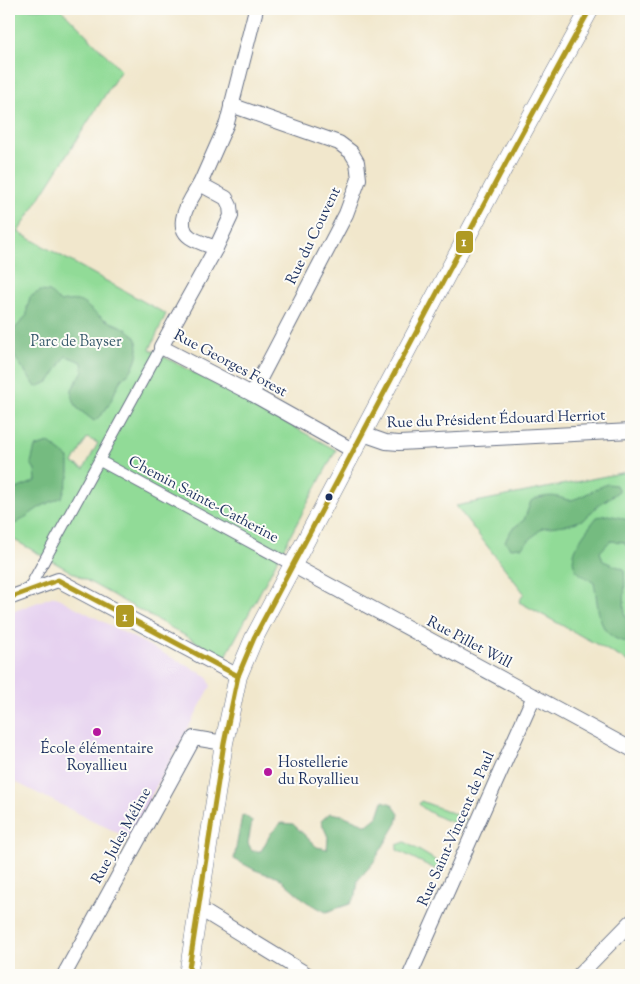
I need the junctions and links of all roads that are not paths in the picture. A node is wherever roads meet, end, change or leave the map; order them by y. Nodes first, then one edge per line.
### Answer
1 (256, 9) edge
2 (590, 9) edge
3 (232, 105) junction
4 (200, 184) junction
5 (216, 248) junction
6 (161, 347) junction
7 (252, 394) junction
8 (631, 431) edge
9 (363, 434) junction
10 (354, 451) junction
11 (100, 461) junction
12 (292, 565) junction
13 (27, 592) junction
14 (9, 598) edge
15 (238, 676) junction
16 (534, 696) junction
17 (224, 743) junction
18 (631, 749) edge
19 (198, 912) junction
20 (631, 922) edge
21 (64, 975) edge
22 (188, 975) edge
23 (308, 975) edge
24 (410, 975) edge
25 (579, 975) edge

1 - 3 street
2 - 9 street
3 - 4 street
3 - 7 street, Rue du Couvent
4 - 5 street, Rue Georges Forest
4 - 5 street
5 - 6 street, Rue Georges Forest
6 - 7 street, Rue Georges Forest
6 - 11 street
7 - 10 street, Rue Georges Forest
8 - 9 street, Rue du Président Édouard Herriot
9 - 10 street
10 - 12 street
11 - 12 street, Chemin Sainte-Catherine
11 - 13 street
12 - 15 street
12 - 16 street, Rue Pillet Will
13 - 14 street
13 - 15 street
15 - 17 street
16 - 18 street, Rue Pillet Will
16 - 24 street, Rue Saint-Vincent de Paul
17 - 19 street
17 - 21 street, Rue Jules Méline
19 - 22 street
19 - 23 street
20 - 25 street

